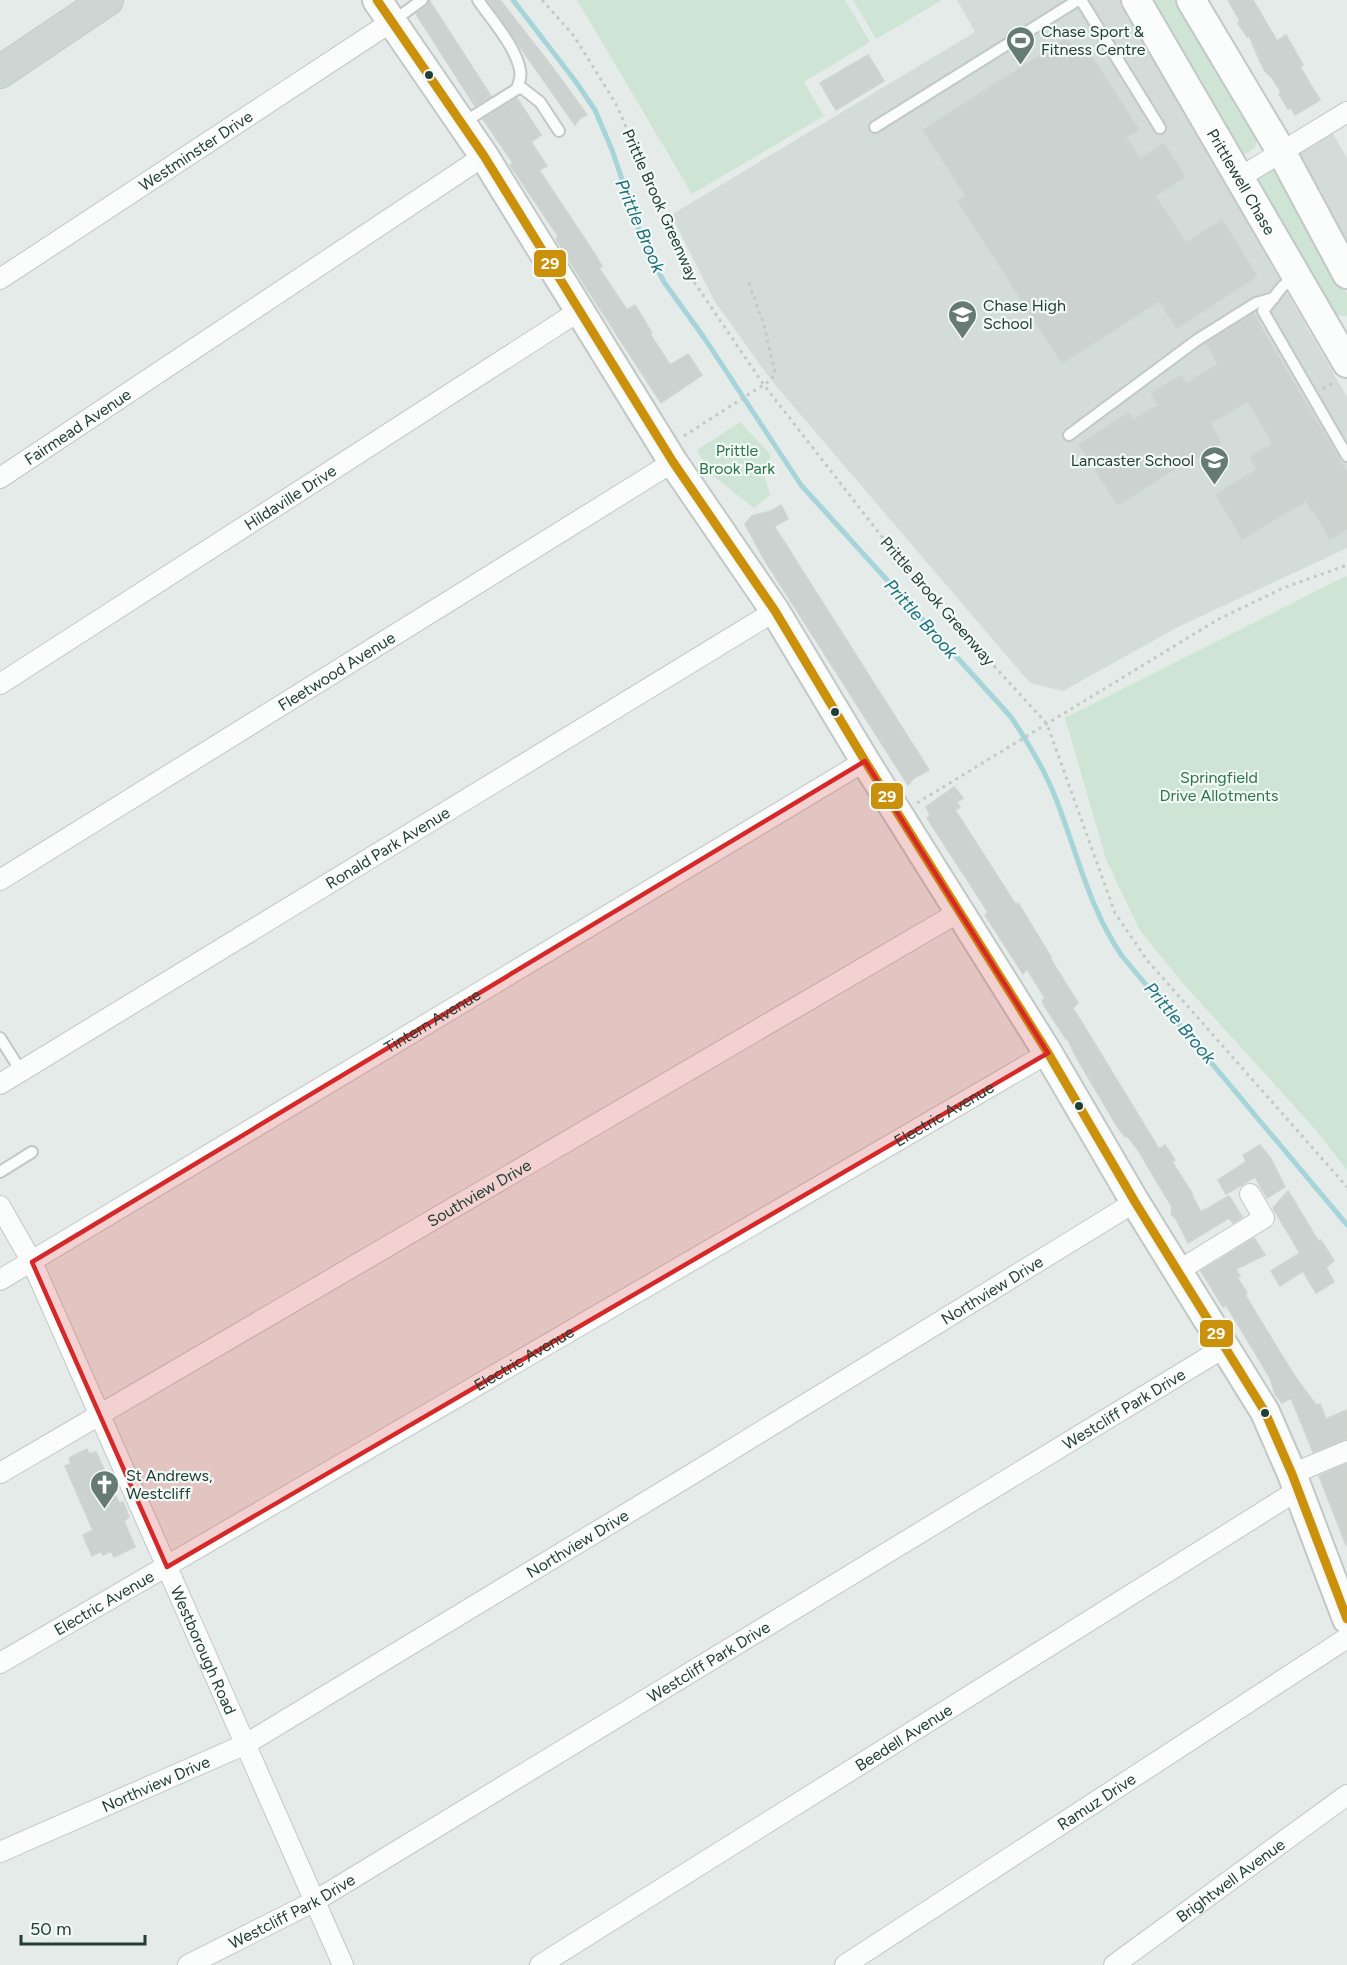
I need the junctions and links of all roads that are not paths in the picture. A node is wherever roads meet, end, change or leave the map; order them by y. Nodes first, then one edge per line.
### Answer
1 (107, 0) edge
2 (422, 0) edge
3 (478, 0) edge
4 (1079, 0) edge
5 (1136, 0) edge
6 (1191, 0) edge
7 (384, 11) edge
8 (0, 72) edge
9 (517, 89) junction
10 (1347, 112) edge
11 (461, 124) junction
12 (875, 127) dead end
13 (1160, 128) dead end
14 (560, 131) dead end
15 (1281, 152) junction
16 (484, 156) junction
17 (1239, 178) junction
18 (1347, 273) edge
19 (1295, 276) junction
20 (0, 279) edge
21 (1274, 298) junction
22 (579, 311) junction
23 (1319, 317) junction
24 (1347, 339) edge
25 (1342, 371) edge
26 (1069, 435) dead end
27 (676, 451) junction
28 (1347, 456) edge
29 (0, 478) edge
30 (775, 611) junction
31 (0, 684) edge
32 (865, 761) junction
33 (0, 880) edge
34 (959, 912) junction
35 (0, 1038) edge
36 (1048, 1053) junction
37 (21, 1071) junction
38 (0, 1084) edge
39 (32, 1152) dead end
40 (0, 1172) edge
41 (1250, 1194) dead end
42 (1135, 1202) junction
43 (0, 1206) edge
44 (32, 1262) junction
45 (1178, 1272) junction
46 (0, 1280) edge
47 (1225, 1347) junction
48 (99, 1414) junction
49 (1347, 1451) edge
50 (0, 1473) edge
51 (1295, 1482) junction
52 (167, 1567) junction
53 (1347, 1619) edge
54 (1347, 1638) edge
55 (0, 1663) edge
56 (246, 1744) junction
57 (1347, 1795) edge
58 (0, 1852) edge
59 (315, 1901) junction
60 (188, 1965) edge
61 (344, 1965) edge
62 (540, 1965) edge
63 (845, 1965) edge
64 (1114, 1965) edge

1 - 8 main road
2 - 7 lane
3 - 9 lane
4 - 12 lane
4 - 13 lane
5 - 17 street, Prittlewell Chase
6 - 15 street
7 - 11 street
7 - 20 street, Westminster Drive
9 - 11 lane
9 - 14 lane
10 - 15 street
11 - 16 street
15 - 17 street
15 - 18 street
16 - 22 street
16 - 29 street, Fairmead Avenue
17 - 19 street, Prittlewell Chase
19 - 21 lane
19 - 23 street, Prittlewell Chase
21 - 26 lane
21 - 28 lane
22 - 27 street
22 - 31 street, Hildaville Drive
23 - 24 street
23 - 25 street, Prittlewell Chase
27 - 30 street
27 - 33 street, Fleetwood Avenue
30 - 32 street
30 - 37 street, Ronald Park Avenue
32 - 34 street
32 - 44 street, Tintern Avenue
34 - 36 street
34 - 48 street, Southview Drive
35 - 37 lane
36 - 42 street
36 - 52 street, Electric Avenue
37 - 38 street, Ronald Park Avenue
39 - 40 lane
41 - 45 street
42 - 45 street
42 - 56 street, Northview Drive
43 - 44 street, Westborough Road
44 - 46 street, Tintern Avenue
44 - 48 street, Westborough Road
45 - 47 street
47 - 51 street
47 - 59 street, Westcliff Park Drive
48 - 50 street, Southview Drive
48 - 52 street, Westborough Road
49 - 51 street, Beedell Avenue
51 - 53 street
51 - 62 street, Beedell Avenue
52 - 55 street, Electric Avenue
52 - 56 street, Westborough Road
54 - 63 street, Ramuz Drive
56 - 58 street, Northview Drive
56 - 59 street, Westborough Road
57 - 64 street, Brightwell Avenue
59 - 60 street, Westcliff Park Drive
59 - 61 street, Westborough Road

